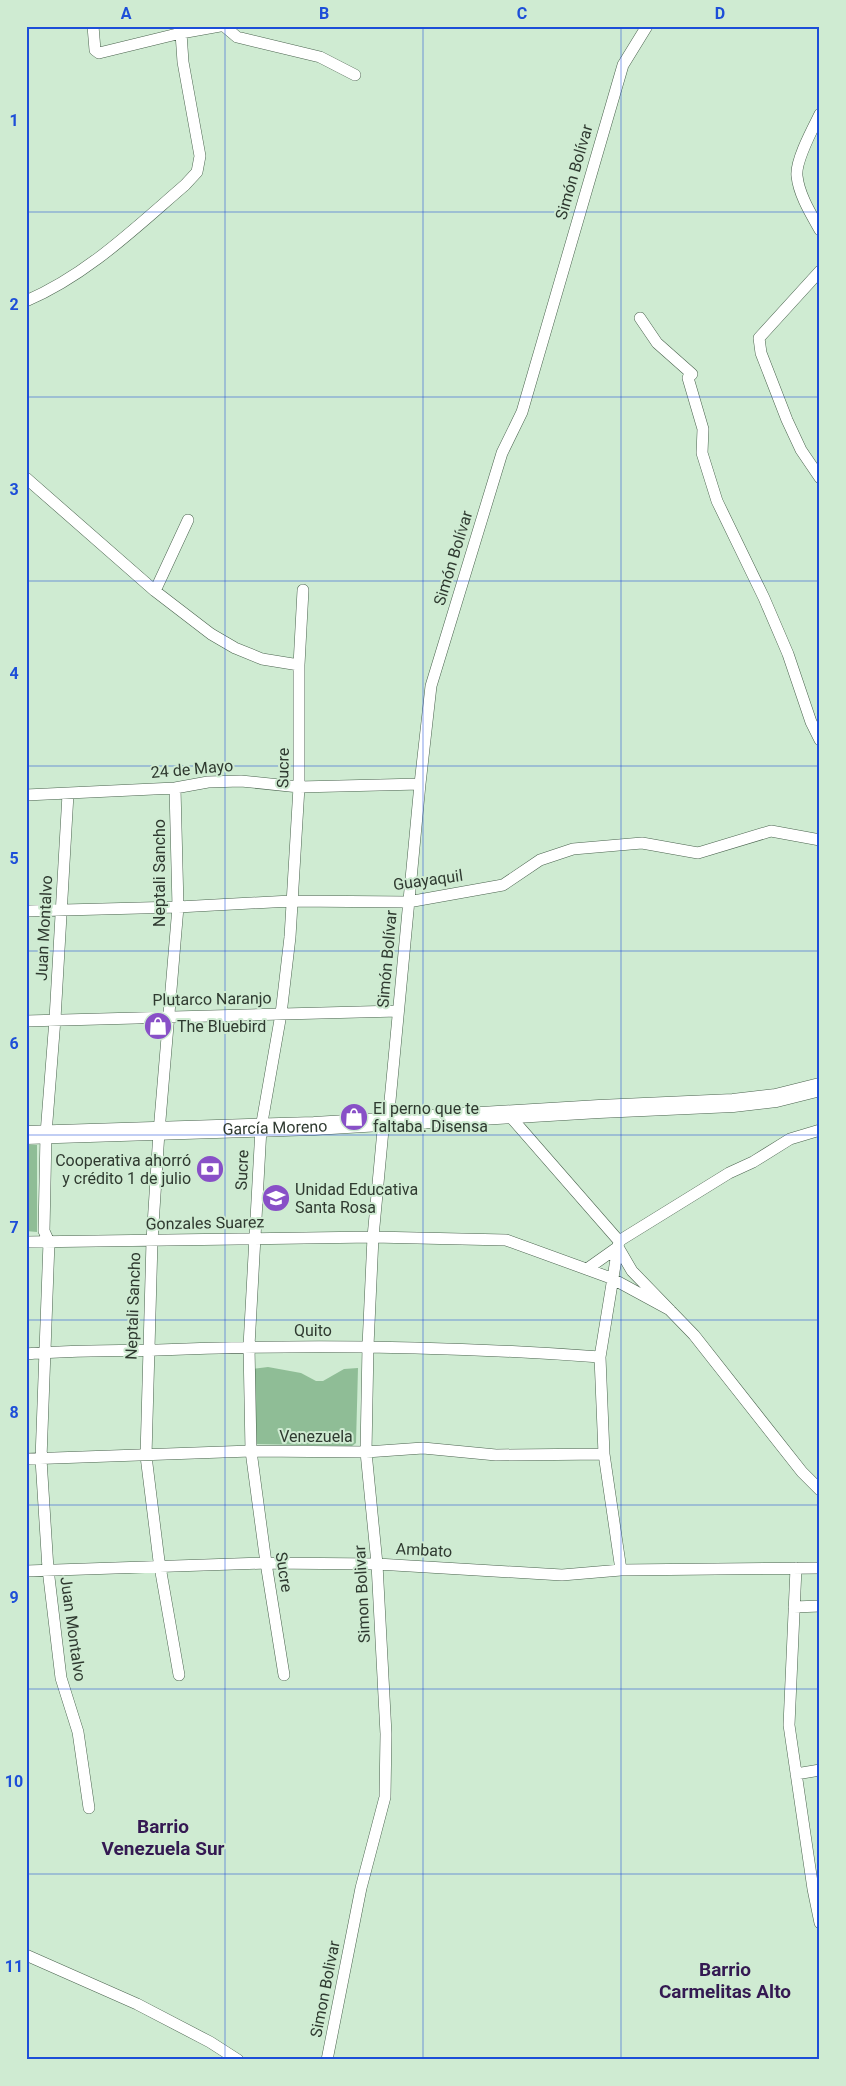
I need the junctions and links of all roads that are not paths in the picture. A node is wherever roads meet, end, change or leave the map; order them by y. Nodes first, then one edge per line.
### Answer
1 (94, 26) edge
2 (220, 26) edge
3 (224, 26) edge
4 (647, 26) edge
5 (181, 32) junction
6 (354, 76) dead end
7 (820, 114) edge
8 (820, 230) edge
9 (820, 271) edge
10 (26, 302) edge
11 (640, 318) dead end
12 (26, 478) edge
13 (820, 478) edge
14 (188, 520) dead end
15 (303, 590) dead end
16 (155, 591) junction
17 (299, 665) junction
18 (820, 740) edge
19 (420, 784) junction
20 (299, 787) junction
21 (175, 788) junction
22 (68, 794) junction
23 (26, 795) edge
24 (820, 840) edge
25 (292, 901) junction
26 (408, 902) junction
27 (178, 908) junction
28 (61, 910) junction
29 (26, 911) edge
30 (398, 1011) junction
31 (281, 1014) junction
32 (168, 1016) junction
33 (55, 1019) junction
34 (26, 1021) edge
35 (820, 1087) edge
36 (509, 1115) junction
37 (388, 1122) junction
38 (261, 1128) junction
39 (820, 1130) edge
40 (158, 1132) junction
41 (26, 1134) edge
42 (46, 1134) junction
43 (373, 1237) junction
44 (255, 1239) junction
45 (152, 1240) junction
46 (26, 1242) edge
47 (50, 1242) junction
48 (618, 1244) junction
49 (587, 1269) junction
50 (611, 1278) junction
51 (670, 1310) junction
52 (249, 1346) junction
53 (368, 1346) junction
54 (148, 1350) junction
55 (46, 1352) junction
56 (26, 1354) edge
57 (600, 1357) junction
58 (251, 1451) junction
59 (366, 1452) junction
60 (604, 1454) junction
61 (146, 1456) junction
62 (26, 1459) edge
63 (41, 1459) junction
64 (820, 1490) edge
65 (266, 1563) junction
66 (377, 1564) junction
67 (160, 1566) junction
68 (796, 1568) junction
69 (820, 1568) edge
70 (48, 1569) junction
71 (621, 1570) junction
72 (26, 1571) edge
73 (820, 1606) edge
74 (794, 1607) junction
75 (179, 1675) dead end
76 (284, 1675) dead end
77 (820, 1770) edge
78 (796, 1774) junction
79 (89, 1808) dead end
80 (820, 1923) edge
81 (26, 1955) edge
82 (238, 2060) edge
83 (327, 2060) edge

1 - 5 street
2 - 5 street
3 - 6 street
4 - 19 street, Simón Bolívar
5 - 10 street
7 - 8 street
9 - 13 street
11 - 18 street
12 - 16 street
14 - 16 street
15 - 17 street, Sucre
16 - 17 street
17 - 20 street, Sucre
19 - 20 street, 24 de Mayo
19 - 26 street, Simón Bolívar
20 - 21 street, 24 de Mayo
20 - 25 street, Sucre
21 - 22 street, 24 de Mayo
21 - 27 street, Neptali Sancho
22 - 23 street, 24 de Mayo
22 - 28 street, Juan Montalvo
24 - 26 street, Guayaquil
25 - 26 street, Guayaquil
25 - 27 street, Guayaquil
25 - 31 street, Sucre
26 - 30 street, Simón Bolívar
27 - 28 street, Guayaquil
27 - 32 street, Neptali Sancho
28 - 29 street, Guayaquil
28 - 33 street, Juan Montalvo
30 - 31 street, Plutarco Naranjo
30 - 37 street, Simón Bolívar
31 - 32 street, Plutarco Naranjo
31 - 38 street, Sucre
32 - 33 street, Plutarco Naranjo
32 - 40 street, Neptali Sancho
33 - 34 street, Plutarco Naranjo
33 - 42 street, Juan Montalvo
35 - 36 highway, García Moreno
36 - 37 highway, García Moreno
36 - 48 street
37 - 38 highway, García Moreno
37 - 43 street, Simon Bolivar
38 - 40 highway, García Moreno
38 - 44 street, Sucre
39 - 48 street
40 - 42 highway, García Moreno
40 - 45 street, Neptali Sancho
41 - 42 highway, García Moreno
42 - 47 street, Juan Montalvo
43 - 44 street, Gonzales Suarez
43 - 49 street, Gonzales Suarez
43 - 53 street, Simon Bolivar
44 - 45 street, Gonzales Suarez
44 - 52 street, Sucre
45 - 47 street, Gonzales Suarez
45 - 54 street, Neptali Sancho
46 - 47 street, Gonzales Suarez
47 - 55 street, Juan Montalvo
48 - 49 street
48 - 50 street
48 - 51 street
49 - 50 street, Gonzales Suarez
50 - 51 street, Gonzales Suarez
50 - 57 street
51 - 64 street
52 - 53 street, Quito
52 - 54 street, Quito
52 - 58 street, Sucre
53 - 57 street, Quito
53 - 59 street, Simon Bolivar
54 - 55 street, Quito
54 - 61 street, Neptali Sancho
55 - 56 street, Quito
55 - 63 street, Juan Montalvo
57 - 60 street
58 - 59 street, Venezuela
58 - 61 street, Venezuela
58 - 65 street, Sucre
59 - 60 street, Venezuela
59 - 66 street, Simon Bolivar
60 - 71 street
61 - 63 street, Venezuela
61 - 67 street, Neptali Sancho
62 - 63 street, Venezuela
63 - 70 street, Juan Montalvo
65 - 66 street, Ambato
65 - 67 street, Ambato
65 - 76 street, Sucre
66 - 71 street, Ambato
66 - 83 street, Simon Bolivar
67 - 70 street, Ambato
67 - 75 street, Neptali Sancho
68 - 69 street, Ambato
68 - 71 street, Ambato
68 - 74 street
70 - 72 street, Ambato
70 - 79 street, Juan Montalvo
73 - 74 street
74 - 78 street
77 - 78 street
78 - 80 street
81 - 82 street

